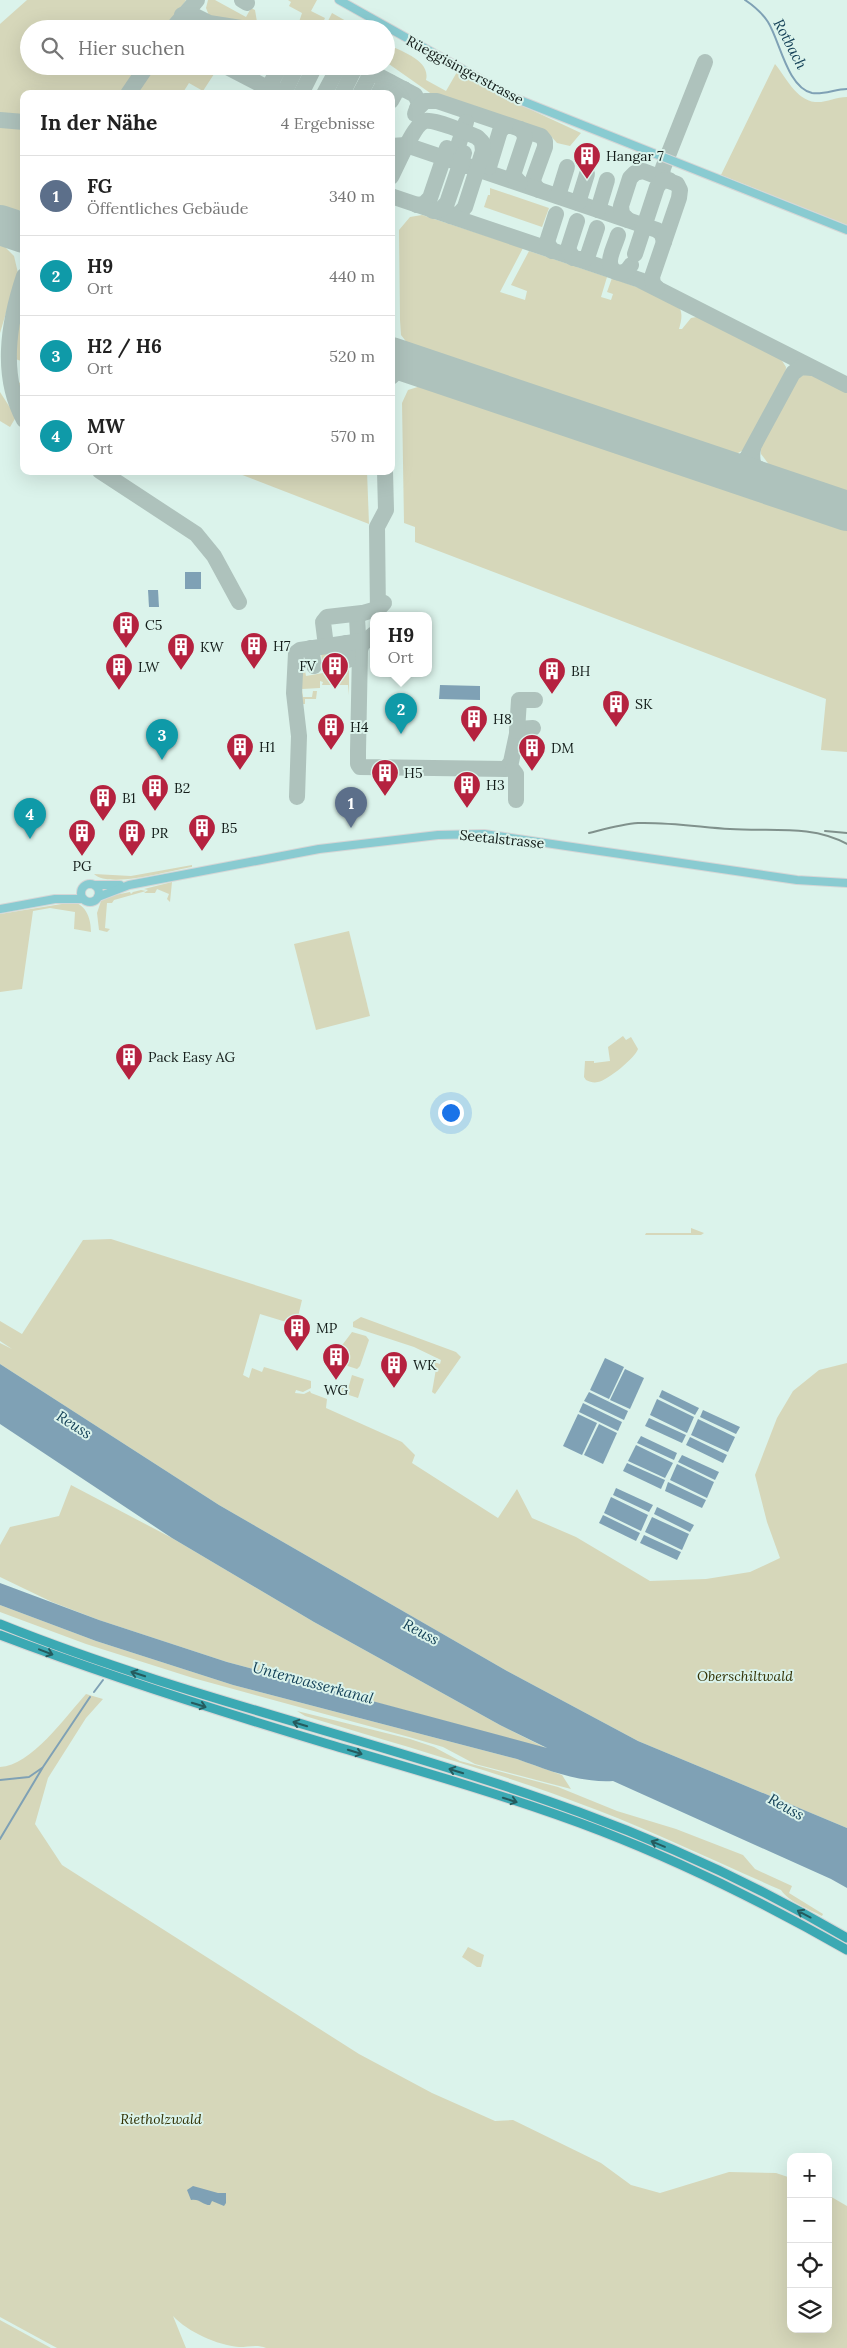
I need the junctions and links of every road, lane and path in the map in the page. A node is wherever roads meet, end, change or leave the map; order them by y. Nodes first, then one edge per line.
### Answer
1 (339, 0) edge
2 (375, 20) edge
3 (395, 31) edge
4 (847, 230) edge
5 (847, 883) edge
6 (95, 885) junction
7 (129, 885) junction
8 (81, 889) junction
9 (98, 897) junction
10 (55, 899) junction
11 (83, 899) junction
12 (0, 909) edge
13 (0, 1624) edge
14 (0, 1635) edge
15 (847, 1938) edge
16 (847, 1950) edge

1 - 2 main road, Rüeggisingerstrasse
3 - 4 main road, Rüeggisingerstrasse
5 - 7 main road, Seetalstrasse
6 - 7 main road, Seetalstrasse
6 - 8 main road
6 - 9 main road
7 - 9 main road, Seetalstrasse
8 - 10 main road
8 - 11 main road
9 - 11 main road
10 - 11 main road
10 - 12 main road
15 -> 13 highway
14 -> 16 highway

